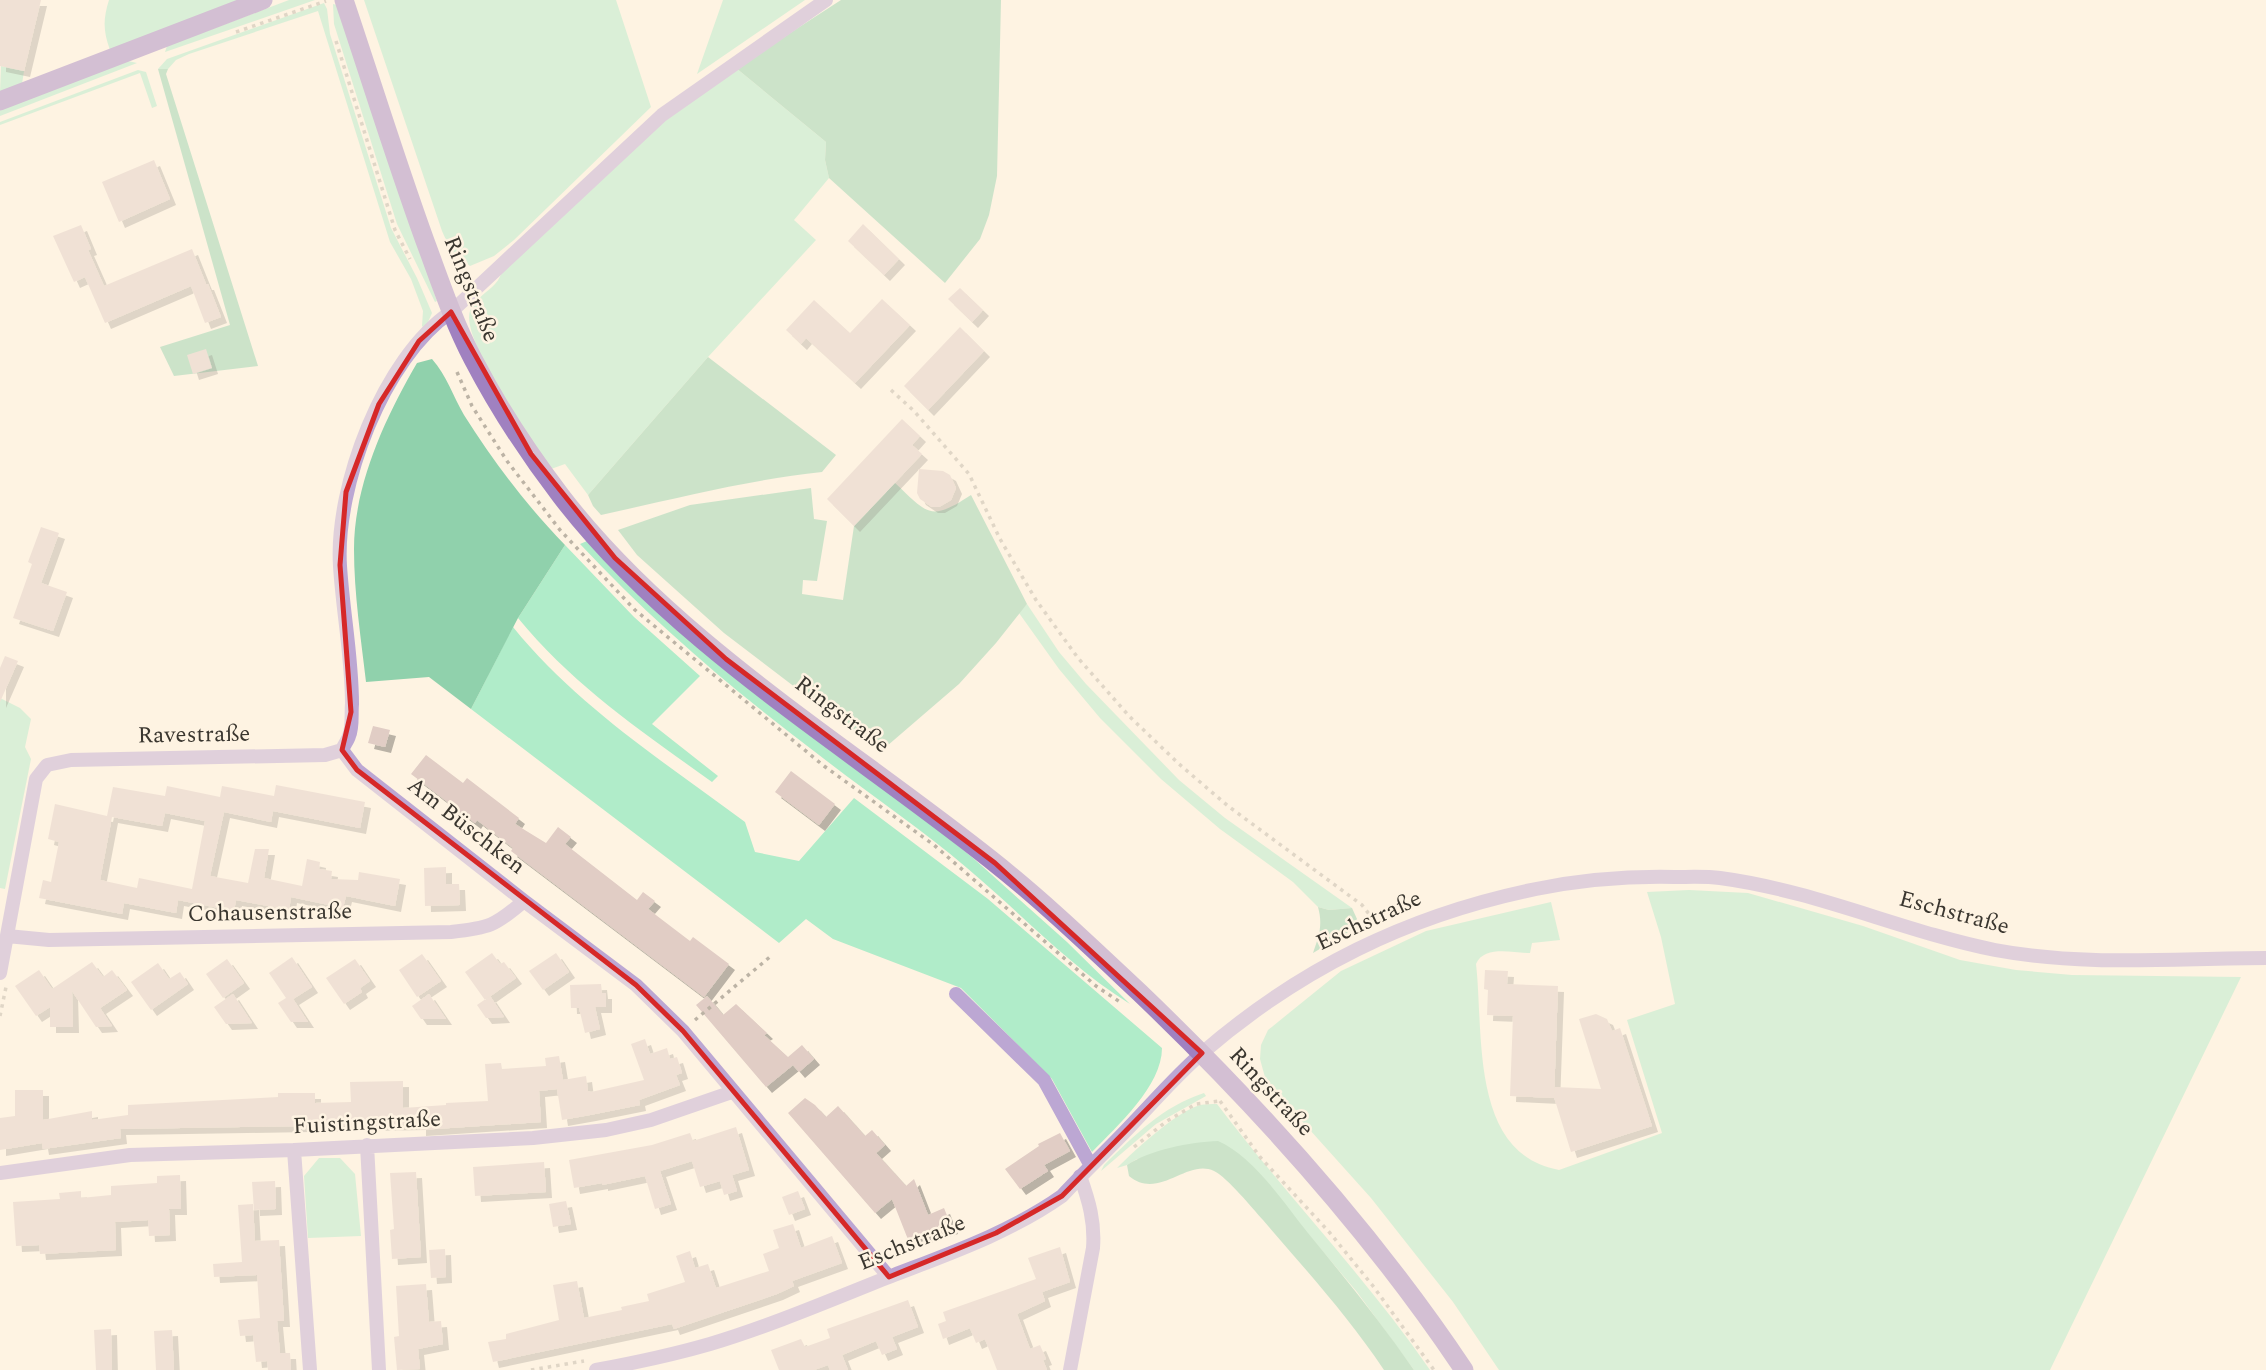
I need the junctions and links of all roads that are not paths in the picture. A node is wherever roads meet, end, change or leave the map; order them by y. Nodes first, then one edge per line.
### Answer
1 (262, 0) edge
2 (344, 0) edge
3 (826, 0) edge
4 (0, 101) edge
5 (451, 313) junction
6 (342, 750) junction
7 (523, 901) junction
8 (7, 936) junction
9 (2266, 958) edge
10 (3, 977) edge
11 (956, 994) dead end
12 (1202, 1053) junction
13 (732, 1092) junction
14 (367, 1145) junction
15 (294, 1150) junction
16 (1086, 1171) junction
17 (0, 1173) edge
18 (889, 1277) junction
19 (591, 1365) edge
20 (645, 1365) edge
21 (310, 1370) edge
22 (379, 1370) edge
23 (1070, 1370) edge
24 (1464, 1370) edge

1 - 4 main road
2 - 5 main road, Ringstraße
3 - 5 street
5 - 6 street
5 - 12 main road, Ringstraße
6 - 7 street, Am Büschken
6 - 8 street, Ravestraße
7 - 8 street, Cohausenstraße
7 - 13 street, Am Büschken
8 - 10 street
9 - 12 street, Eschstraße
11 - 16 street
12 - 16 street, Eschstraße
12 - 24 main road, Ringstraße
13 - 14 street, Fuistingstraße
13 - 18 street, Am Büschken
14 - 15 street, Fuistingstraße
14 - 22 street
15 - 17 street, Fuistingstraße
15 - 21 street
16 - 18 street, Eschstraße
16 - 23 street
18 - 20 street, Eschstraße
19 - 20 street, Eschstraße

